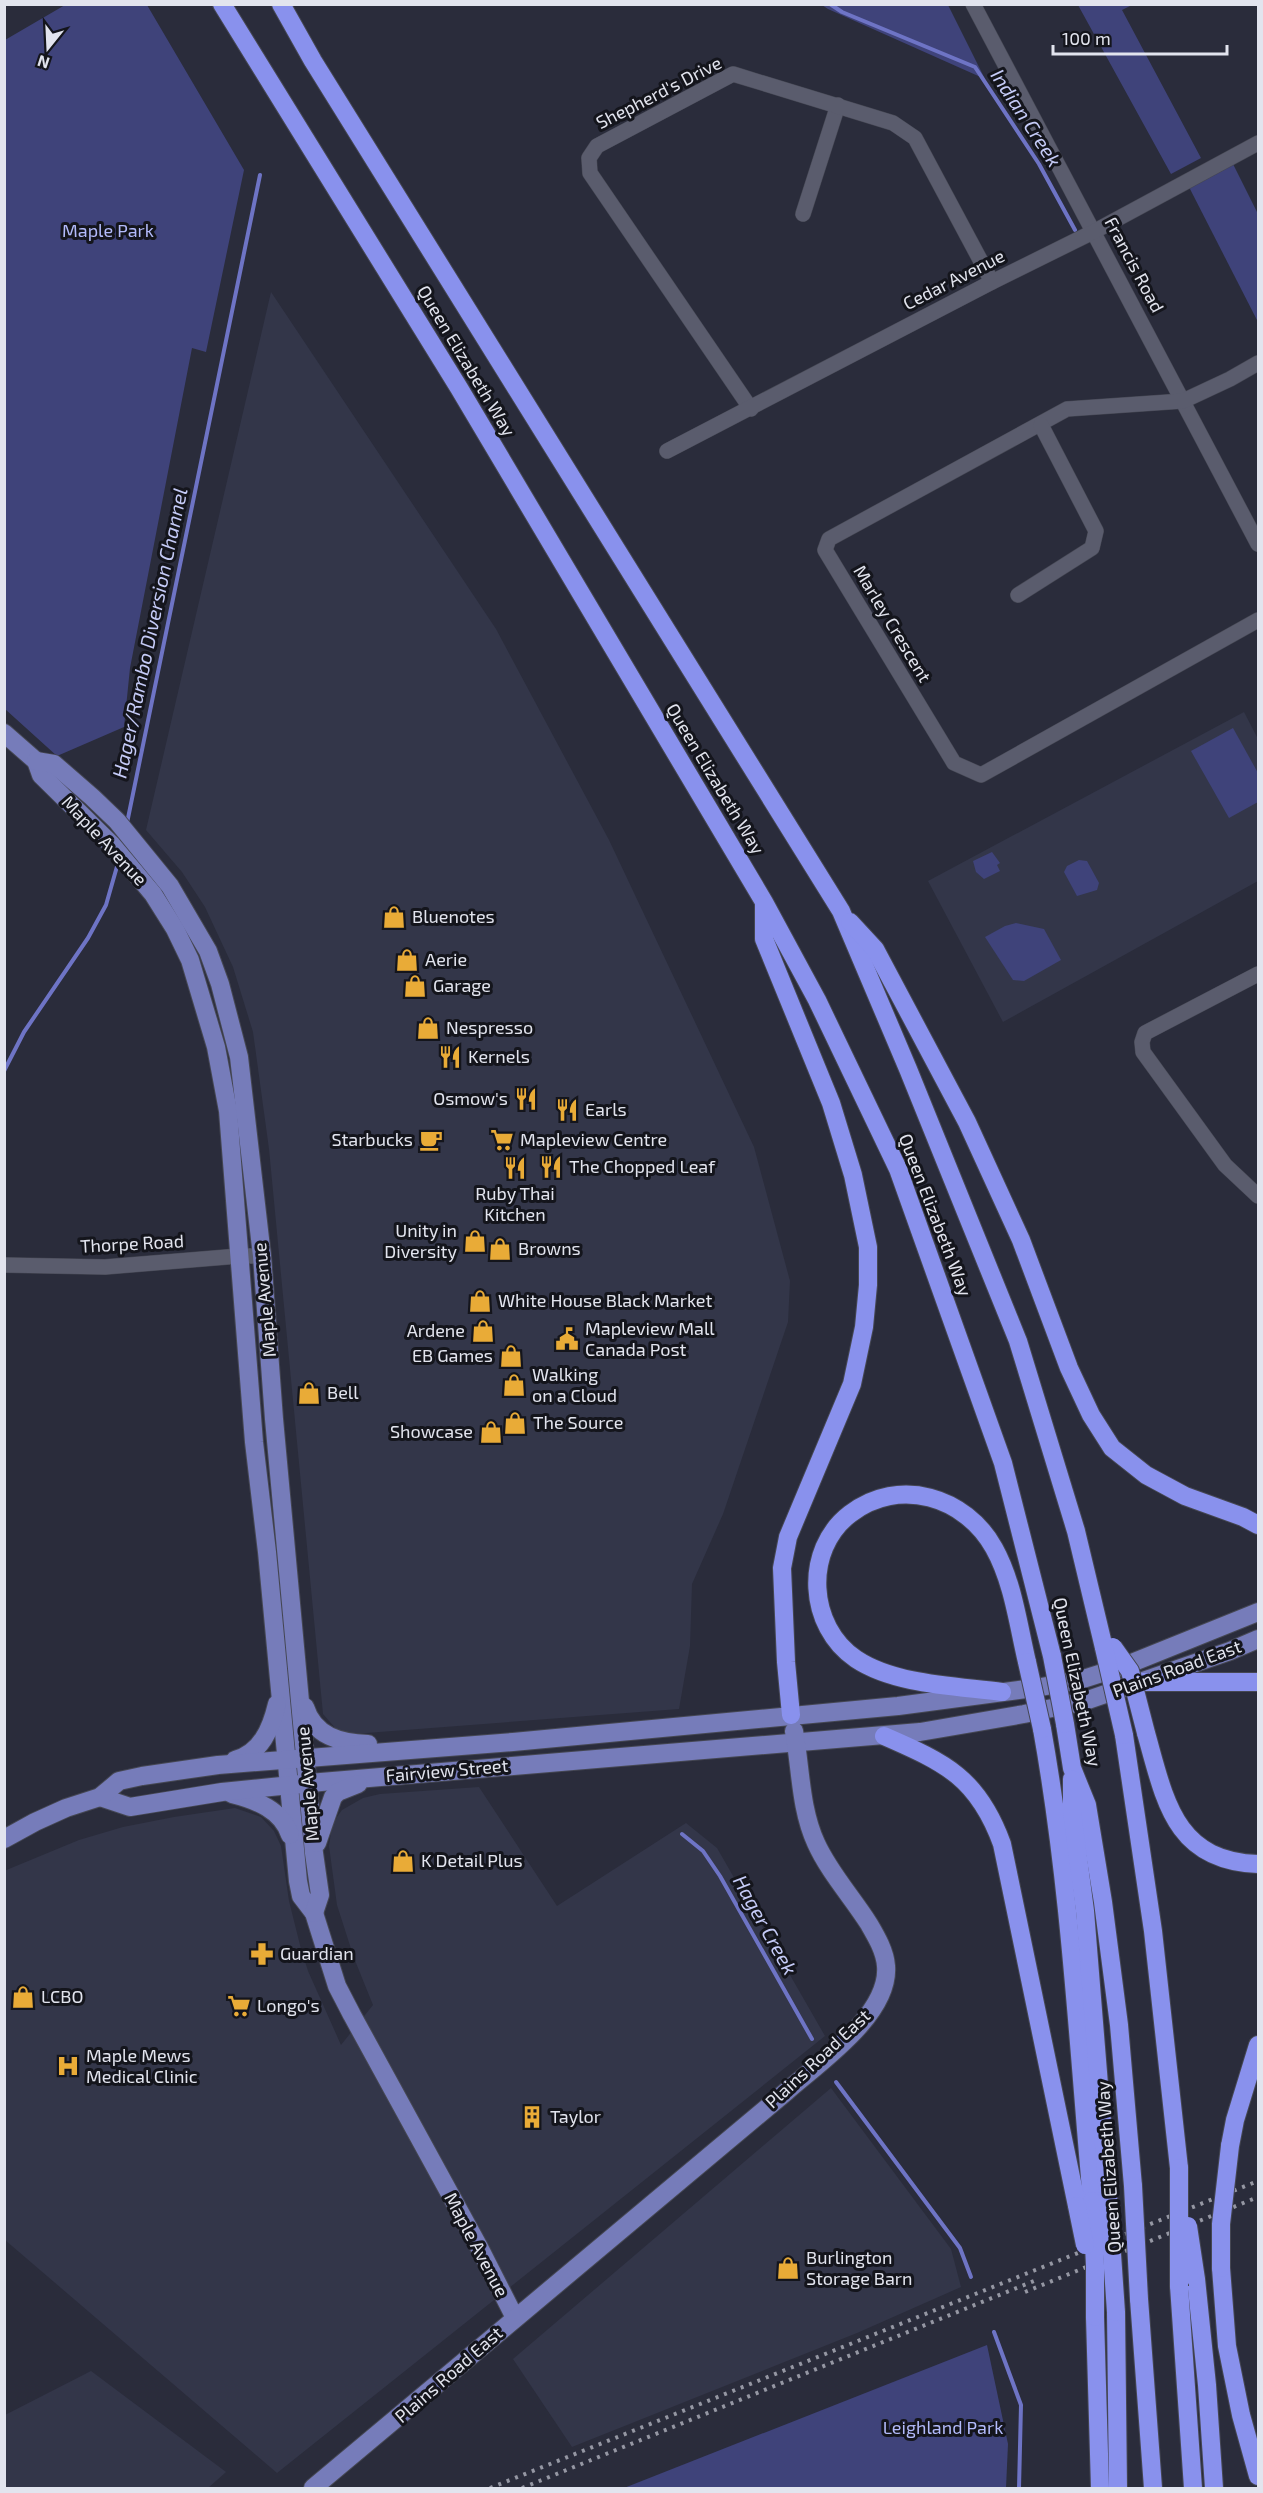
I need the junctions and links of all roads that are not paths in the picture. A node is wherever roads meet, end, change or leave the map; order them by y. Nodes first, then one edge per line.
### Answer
1 (222, 4) edge
2 (281, 4) edge
3 (973, 4) edge
4 (838, 105) junction
5 (1258, 143) edge
6 (803, 214) dead end
7 (1095, 231) junction
8 (992, 282) junction
9 (1258, 363) edge
10 (1183, 401) junction
11 (751, 409) junction
12 (1041, 425) junction
13 (667, 451) dead end
14 (1258, 544) edge
15 (1018, 595) dead end
16 (1258, 620) edge
17 (4, 733) edge
18 (36, 761) junction
19 (764, 902) junction
20 (841, 911) junction
21 (1258, 974) edge
22 (1258, 1196) edge
23 (239, 1256) junction
24 (262, 1256) junction
25 (4, 1265) edge
26 (1258, 1525) edge
27 (1258, 1612) edge
28 (1258, 1639) edge
29 (1106, 1642) junction
30 (1143, 1682) junction
31 (1258, 1682) edge
32 (300, 1689) junction
33 (280, 1691) junction
34 (1002, 1692) junction
35 (791, 1715) junction
36 (884, 1736) junction
37 (796, 1742) junction
38 (442, 1747) junction
39 (306, 1758) junction
40 (285, 1760) junction
41 (218, 1765) junction
42 (1072, 1768) junction
43 (397, 1775) junction
44 (308, 1783) junction
45 (288, 1785) junction
46 (222, 1792) junction
47 (100, 1797) junction
48 (4, 1839) edge
49 (305, 1854) junction
50 (1258, 1864) edge
51 (1258, 2045) edge
52 (1179, 2168) junction
53 (1092, 2201) junction
54 (515, 2318) junction
55 (1258, 2476) edge
56 (313, 2488) edge
57 (1100, 2488) edge
58 (1118, 2488) edge
59 (1153, 2488) edge
60 (1192, 2488) edge
61 (1214, 2488) edge

1 - 19 highway, Queen Elizabeth Way
2 - 20 highway, Queen Elizabeth Way
3 - 7 street, Francis Road
4 - 6 street
4 - 8 street, Shepherd's Drive
4 - 11 street, Shepherd's Drive
5 - 7 street, Cedar Avenue
7 - 8 street, Cedar Avenue
7 - 10 street, Francis Road
8 - 11 street, Cedar Avenue
9 - 10 street
10 - 12 street, Marley Crescent
10 - 14 street, Francis Road
11 - 13 street, Cedar Avenue
12 - 15 street
12 - 16 street, Marley Crescent
17 - 18 main road, Maple Avenue
18 - 23 main road, Maple Avenue
18 - 24 main road, Maple Avenue
19 - 35 highway
19 - 42 highway, Queen Elizabeth Way, bridge
20 - 26 highway
20 - 29 highway, Queen Elizabeth Way
21 - 22 street
23 - 24 street, Thorpe Road
23 - 25 street, Thorpe Road
23 - 33 main road, Maple Avenue
24 - 32 main road, Maple Avenue
27 - 34 main road, Plains Road East
28 - 30 main road, Plains Road East
29 - 50 highway, bridge
29 - 52 highway, Queen Elizabeth Way, bridge
30 - 31 highway
30 - 36 main road, Plains Road East
32 - 38 main road
32 - 39 main road, Maple Avenue
33 - 40 main road, Maple Avenue
33 - 41 main road
34 - 35 main road, Plains Road East
34 - 53 highway, bridge
35 - 37 main road
35 - 38 main road, Fairview Street
36 - 37 main road, Plains Road East
36 - 53 highway
37 - 43 main road, Fairview Street
37 - 54 main road, Plains Road East
38 - 39 main road, Fairview Street
39 - 40 main road, Fairview Street
39 - 44 main road, Maple Avenue
40 - 41 main road, Fairview Street
40 - 45 main road, Maple Avenue
41 - 47 main road, Fairview Street
42 - 53 highway
42 - 59 highway, Queen Elizabeth Way, bridge
43 - 44 main road, Fairview Street
43 - 49 main road
44 - 45 main road, Fairview Street
44 - 49 main road, Maple Avenue
45 - 46 main road, Fairview Street
45 - 49 main road, Maple Avenue
46 - 47 main road, Fairview Street
46 - 49 main road
47 - 48 main road, Fairview Street
49 - 54 main road, Maple Avenue
51 - 55 highway, bridge
52 - 60 highway, Queen Elizabeth Way, bridge
52 - 61 highway, bridge
53 - 57 highway, bridge
53 - 58 highway, bridge
54 - 56 main road, Plains Road East

